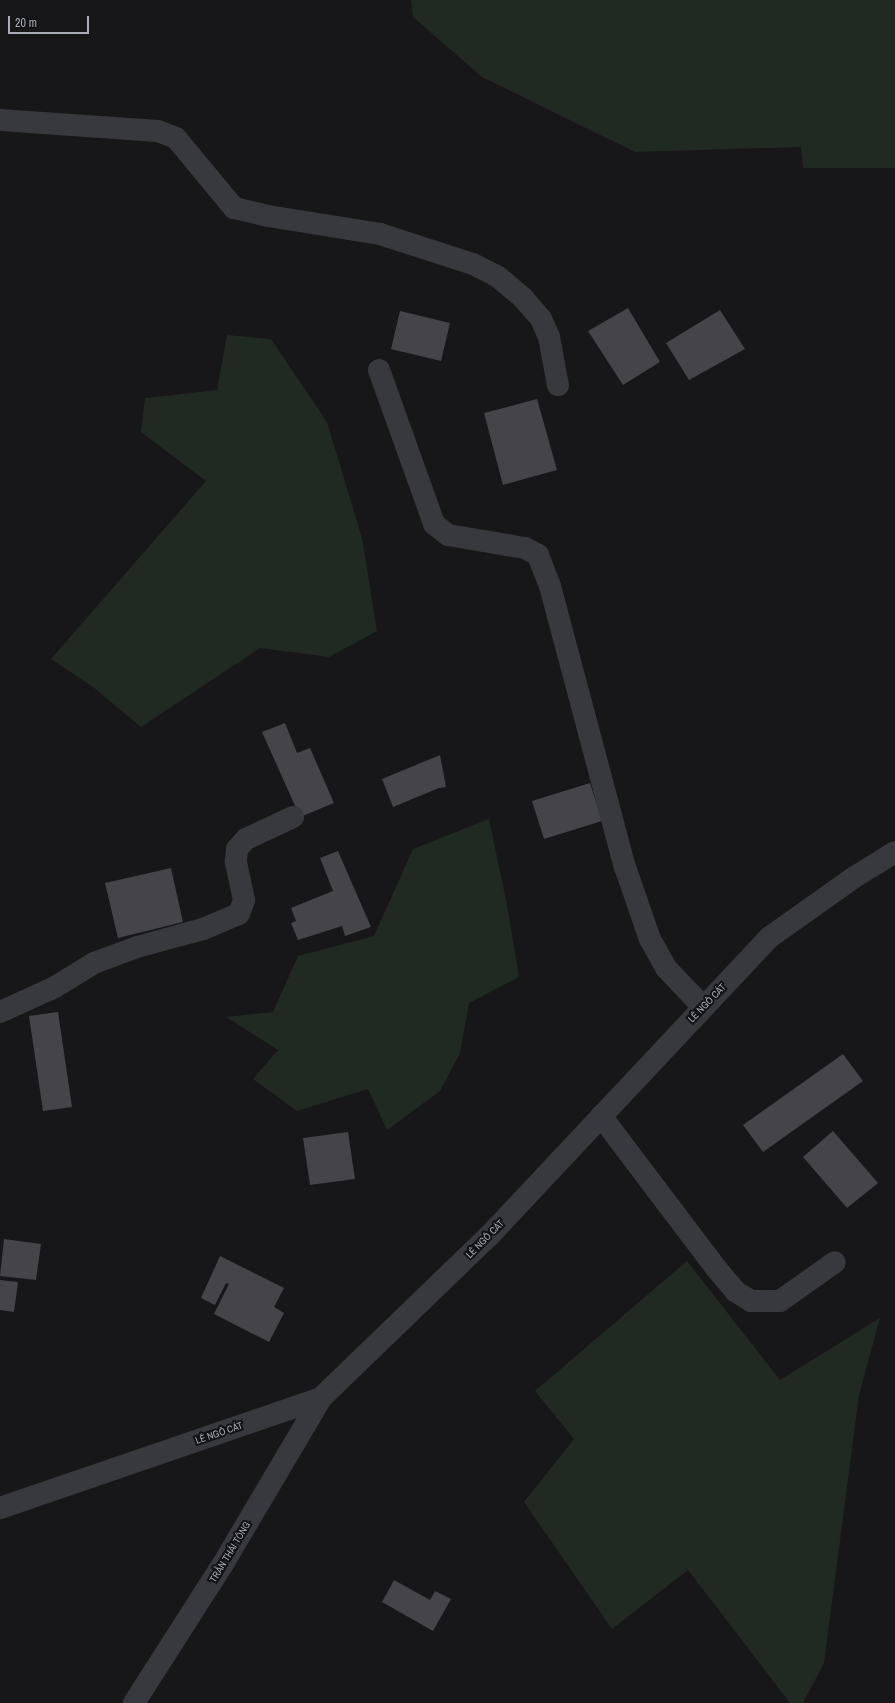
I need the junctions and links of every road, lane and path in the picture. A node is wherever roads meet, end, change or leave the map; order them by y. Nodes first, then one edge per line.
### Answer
1 (0, 120) edge
2 (380, 370) dead end
3 (558, 384) dead end
4 (293, 817) dead end
5 (895, 852) edge
6 (703, 1007) junction
7 (0, 1012) edge
8 (601, 1116) junction
9 (835, 1262) dead end
10 (321, 1398) junction
11 (0, 1508) edge
12 (134, 1703) edge

1 - 3 street
2 - 6 street
4 - 7 street
5 - 6 street, LÊ NGÔ CÁT
6 - 8 street, LÊ NGÔ CÁT
8 - 9 street
8 - 10 street, LÊ NGÔ CÁT
10 - 11 street, LÊ NGÔ CÁT
10 - 12 street, TRẦN THÁI TÔNG

